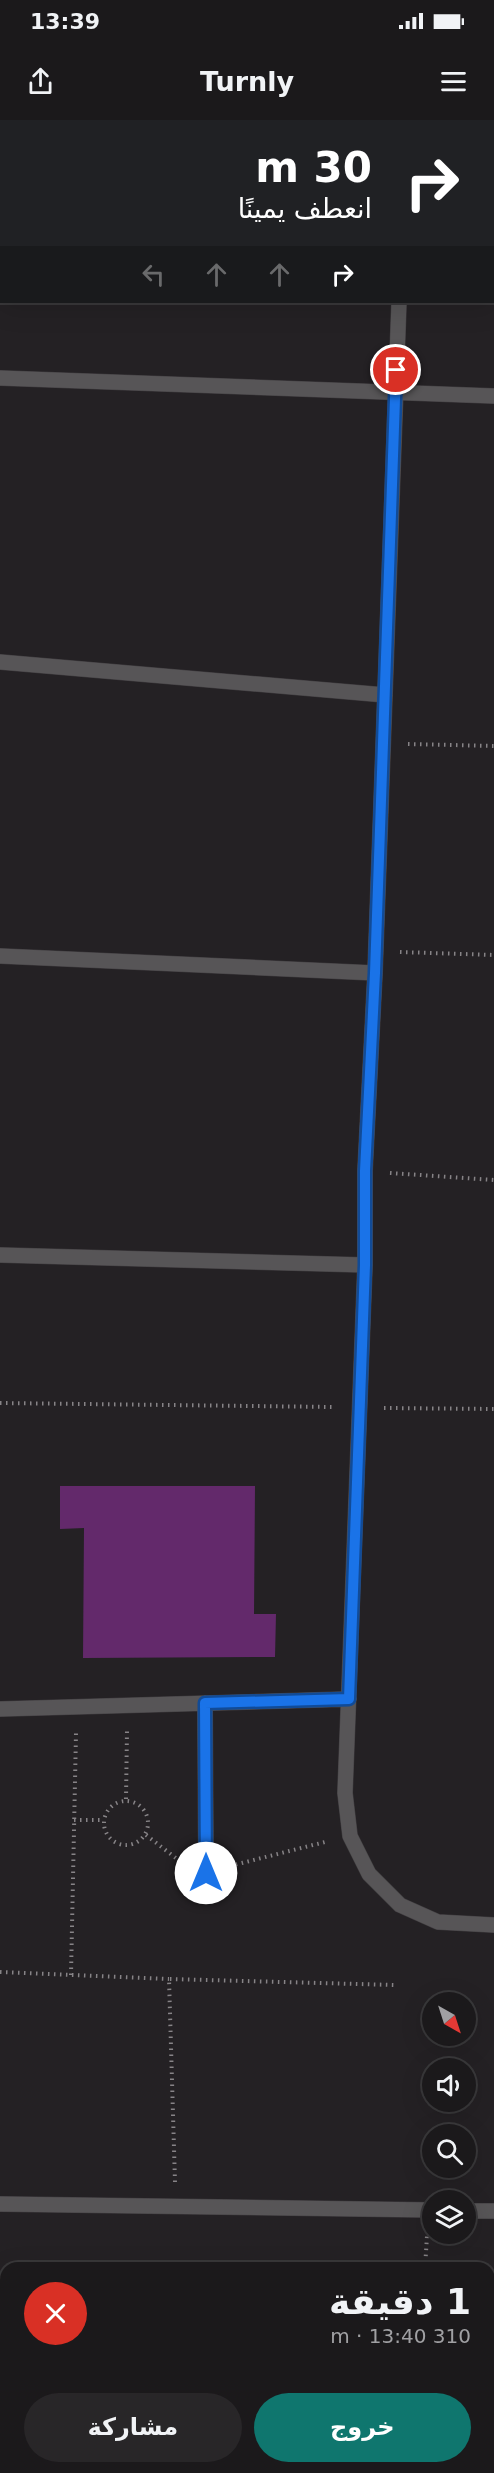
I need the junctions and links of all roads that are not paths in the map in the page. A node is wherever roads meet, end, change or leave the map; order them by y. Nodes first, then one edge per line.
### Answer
1 (399, 303) edge
2 (0, 378) edge
3 (396, 393) junction
4 (494, 396) edge
5 (0, 663) edge
6 (385, 695) junction
7 (0, 956) edge
8 (375, 973) junction
9 (0, 1255) edge
10 (365, 1265) junction
11 (349, 1699) junction
12 (205, 1703) junction
13 (0, 1709) edge
14 (206, 1873) road end
15 (494, 1925) edge
16 (0, 2204) edge
17 (422, 2210) edge
18 (476, 2211) edge
19 (494, 2211) edge

1 - 3 street
2 - 3 street
3 - 4 street
3 - 6 street
5 - 6 street
6 - 8 street
7 - 8 street
8 - 10 street
9 - 10 street
10 - 11 street
11 - 12 street
11 - 15 street
12 - 13 street
12 - 14 street
16 - 17 street
18 - 19 street

